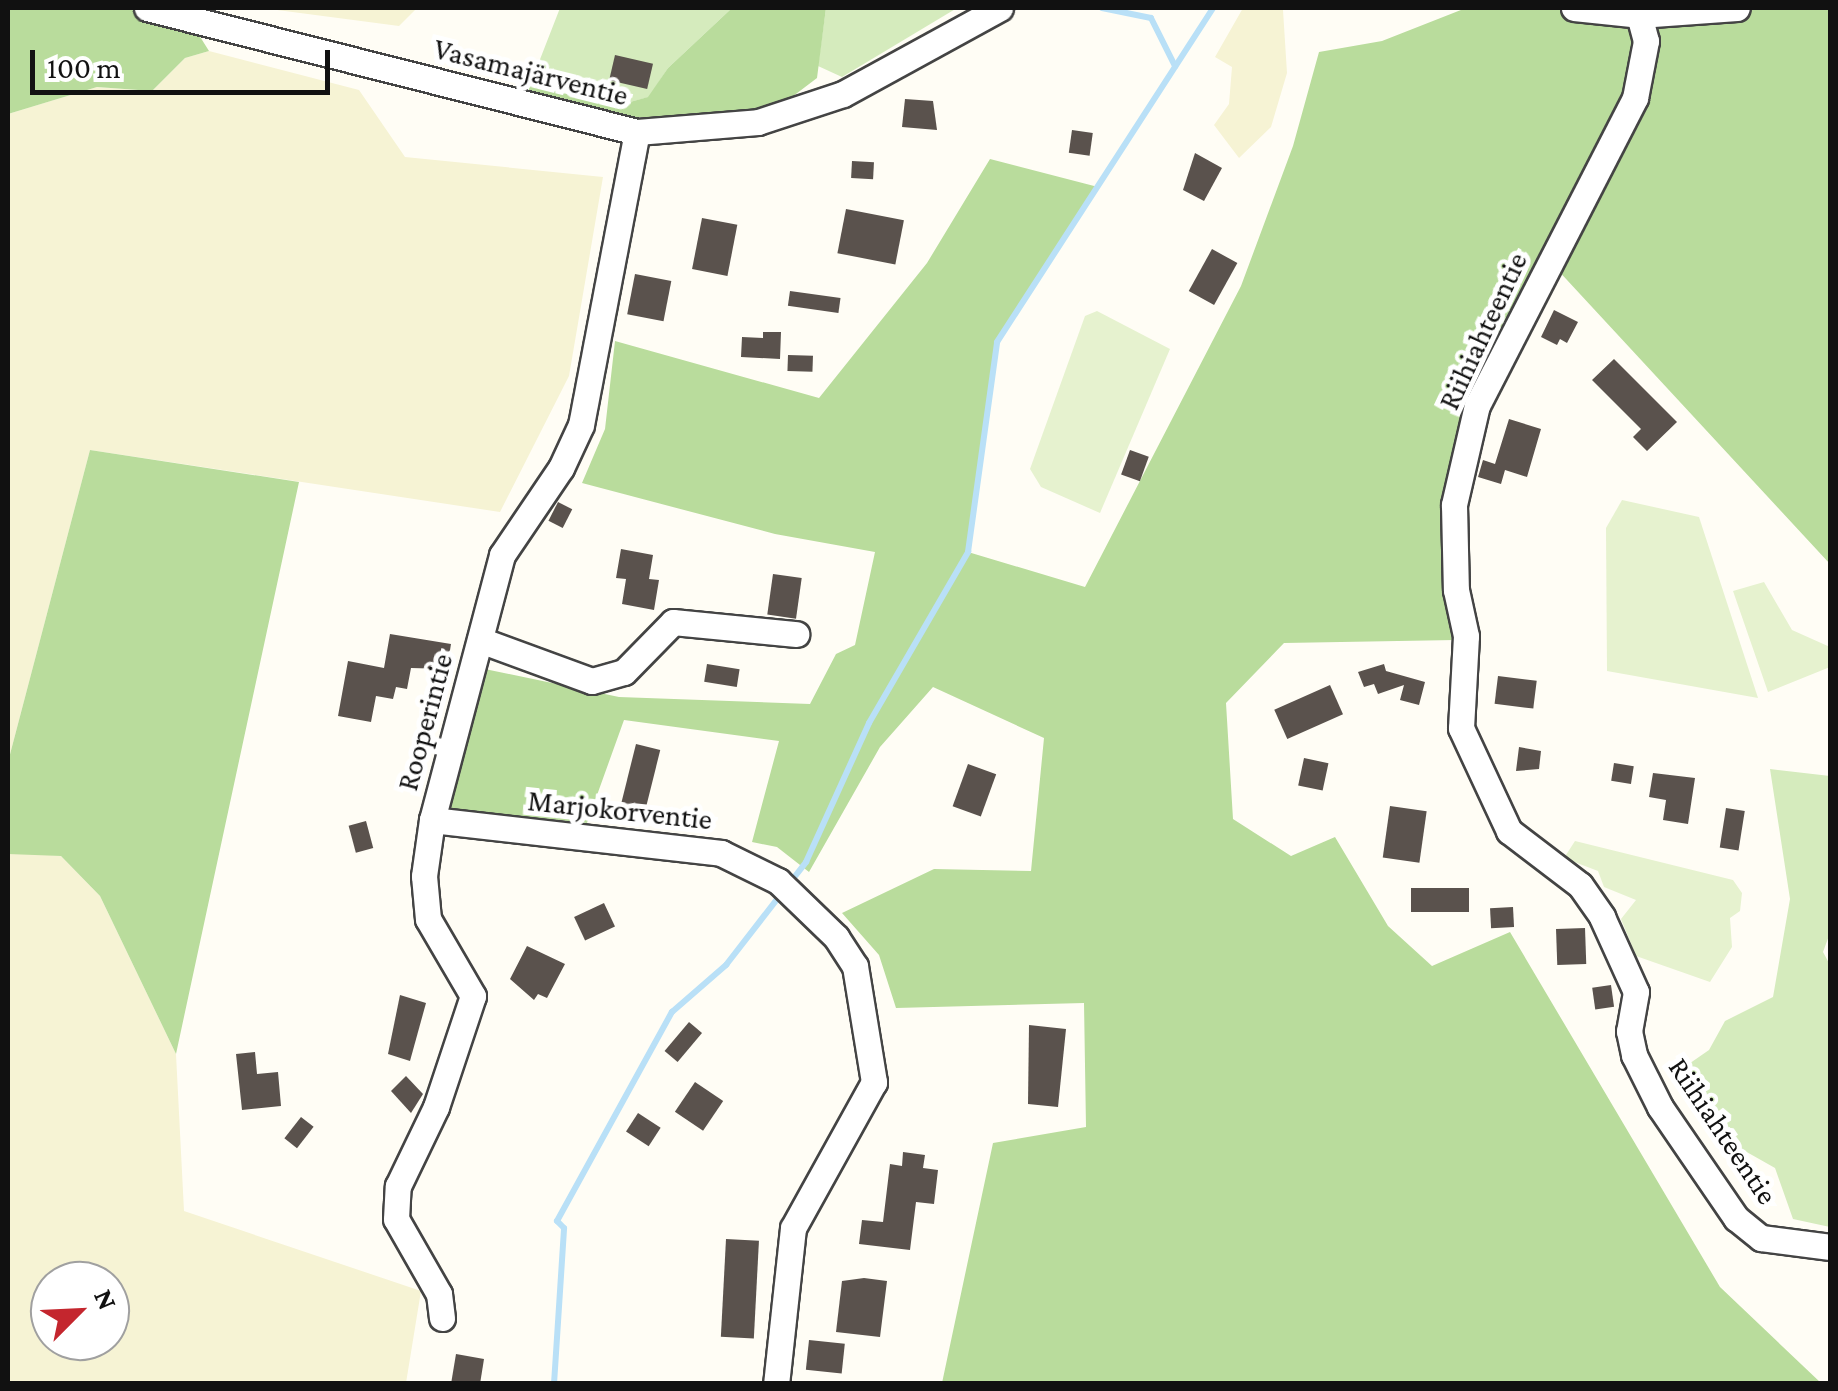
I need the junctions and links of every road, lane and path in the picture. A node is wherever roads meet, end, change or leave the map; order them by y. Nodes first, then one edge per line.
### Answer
1 (147, 8) edge
2 (1000, 8) edge
3 (1574, 8) edge
4 (1737, 8) edge
5 (1639, 15) junction
6 (637, 132) junction
7 (796, 634) dead end
8 (480, 640) junction
9 (432, 820) junction
10 (1830, 1246) edge
11 (442, 1318) dead end
12 (776, 1384) edge

1 - 6 street, Vasamajärventie
2 - 6 street, Vasamajärventie
3 - 5 street
4 - 5 street
5 - 10 street, Riihiahteentie
6 - 8 street, Rooperintie
7 - 8 street
8 - 9 street, Rooperintie
9 - 11 street, Rooperintie
9 - 12 street, Marjokorventie

